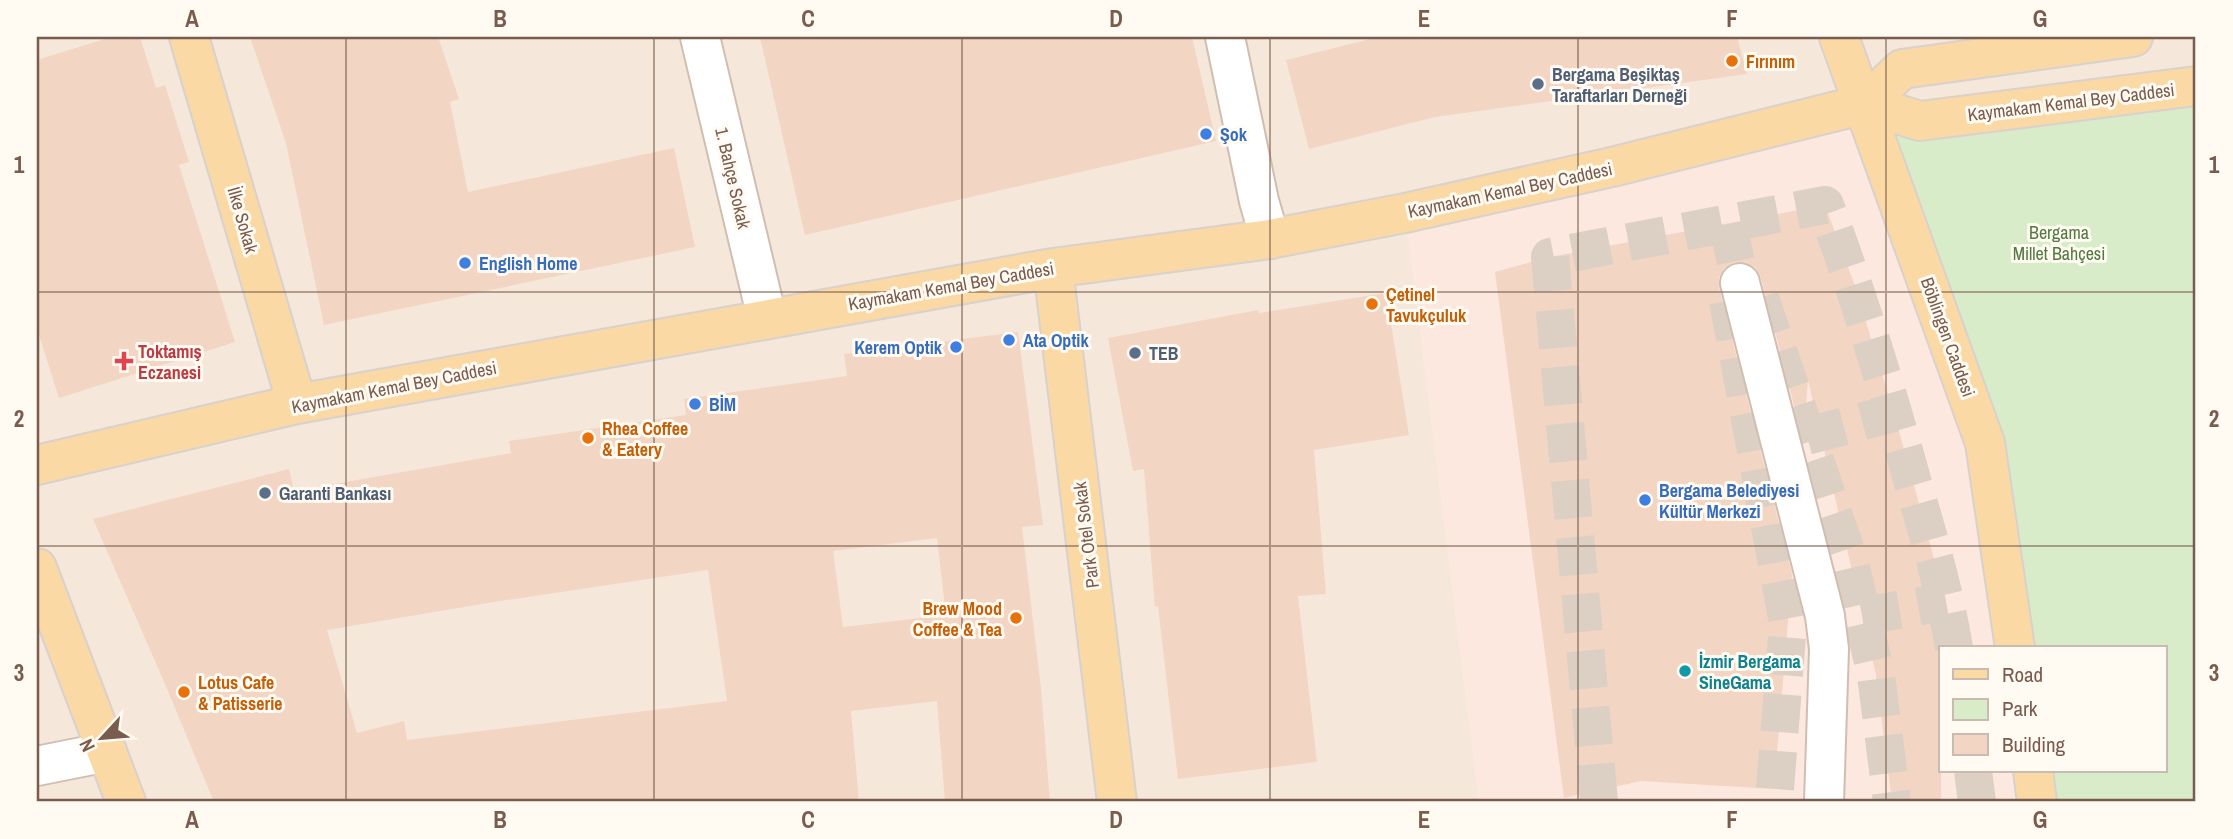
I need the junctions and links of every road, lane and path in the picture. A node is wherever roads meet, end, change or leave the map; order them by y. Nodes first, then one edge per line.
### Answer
1 (189, 37) edge
2 (700, 37) edge
3 (1225, 37) edge
4 (1839, 37) edge
5 (2133, 37) edge
6 (2196, 86) edge
7 (1865, 104) junction
8 (1270, 239) junction
9 (1053, 268) junction
10 (1740, 283) tunnel mouth
11 (767, 318) junction
12 (297, 404) junction
13 (37, 465) edge
14 (37, 568) edge
15 (2015, 646) edge
16 (107, 752) junction
17 (37, 766) edge
18 (2032, 772) edge
19 (126, 802) edge
20 (1117, 802) edge
21 (1824, 802) edge
22 (2037, 802) edge

1 - 12 main road, İlke Sokak
2 - 11 street, 1. Bahçe Sokak
3 - 8 street
4 - 7 main road, Böblingen Caddesi
5 - 7 main road, Kaymakam Kemal Bey Caddesi
6 - 7 main road, Kaymakam Kemal Bey Caddesi
7 - 8 main road, Kaymakam Kemal Bey Caddesi
7 - 15 main road, Böblingen Caddesi
8 - 9 main road, Kaymakam Kemal Bey Caddesi
9 - 11 main road, Kaymakam Kemal Bey Caddesi
9 - 20 main road, Park Otel Sokak
10 - 21 street
11 - 12 main road, Kaymakam Kemal Bey Caddesi
12 - 13 main road, Kaymakam Kemal Bey Caddesi
14 - 16 main road
16 - 17 street
16 - 19 main road
18 - 22 main road

